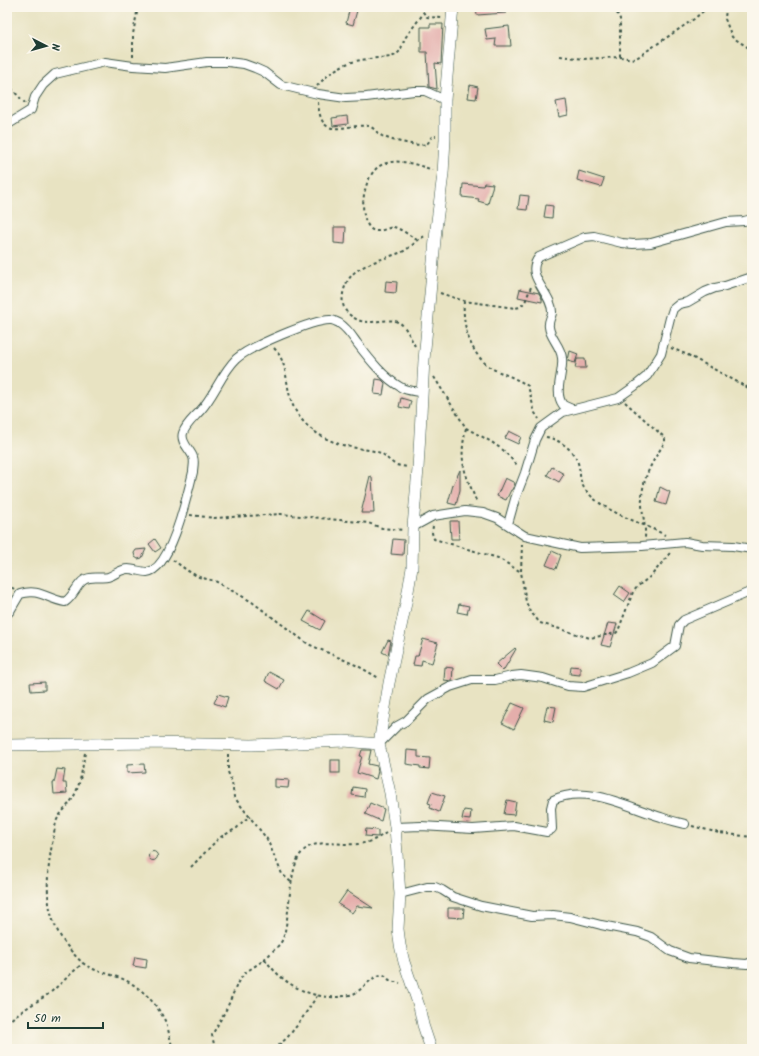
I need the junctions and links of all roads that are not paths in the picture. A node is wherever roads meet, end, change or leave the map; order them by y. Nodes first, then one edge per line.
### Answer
1 (452, 12) edge
2 (445, 100) junction
3 (7, 125) edge
4 (752, 219) edge
5 (752, 277) edge
6 (423, 392) junction
7 (572, 409) junction
8 (508, 524) junction
9 (413, 527) junction
10 (752, 549) edge
11 (752, 591) edge
12 (7, 614) edge
13 (7, 744) edge
14 (378, 744) junction
15 (685, 824) road end
16 (395, 827) junction
17 (400, 894) junction
18 (752, 962) edge
19 (431, 1049) edge

1 - 2 street
2 - 3 street
2 - 6 street
4 - 7 street
5 - 7 street
6 - 9 street
6 - 12 street
7 - 8 street
8 - 9 street
8 - 10 street
9 - 14 street
11 - 14 street
13 - 14 street
14 - 16 street
15 - 16 street
16 - 17 street
17 - 18 street
17 - 19 street

